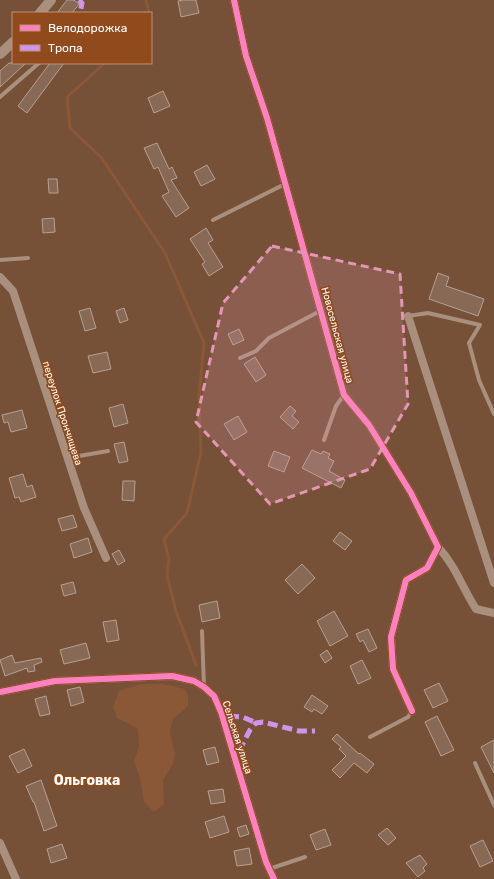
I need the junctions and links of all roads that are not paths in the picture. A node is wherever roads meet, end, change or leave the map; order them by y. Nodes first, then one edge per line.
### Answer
1 (51, 0) edge
2 (234, 0) edge
3 (41, 12) edge
4 (12, 43) edge
5 (0, 54) edge
6 (39, 64) edge
7 (0, 97) edge
8 (285, 184) junction
9 (213, 220) dead end
10 (28, 258) dead end
11 (0, 260) edge
12 (0, 277) edge
13 (320, 310) junction
14 (408, 316) joint
15 (240, 358) dead end
16 (344, 395) junction
17 (494, 414) edge
18 (324, 440) dead end
19 (108, 451) dead end
20 (67, 458) junction
21 (438, 547) junction
22 (106, 558) dead end
23 (494, 582) edge
24 (494, 613) edge
25 (202, 631) dead end
26 (204, 687) junction
27 (0, 692) edge
28 (412, 711) joint
29 (370, 737) dead end
30 (475, 763) dead end
31 (494, 805) edge
32 (0, 843) edge
33 (305, 857) dead end
34 (269, 869) junction
35 (16, 879) edge
36 (274, 879) edge

1 - 3 street
2 - 8 street, Новосельская улица
4 - 5 street
6 - 7 lane
8 - 9 lane
8 - 13 street, Новосельская улица
10 - 11 lane
12 - 20 street, переулок Прончищева
13 - 15 lane
13 - 16 street, Новосельская улица
14 - 17 lane
14 - 23 street
16 - 18 lane
16 - 21 street, Новосельская улица
19 - 20 lane
20 - 22 street, переулок Прончищева
21 - 24 street, Новосельская улица
21 - 28 street
25 - 26 lane
26 - 27 street, Сельская улица
26 - 34 street, Сельская улица
28 - 29 lane
30 - 31 lane
32 - 35 street
33 - 34 lane
34 - 36 street, Сельская улица

